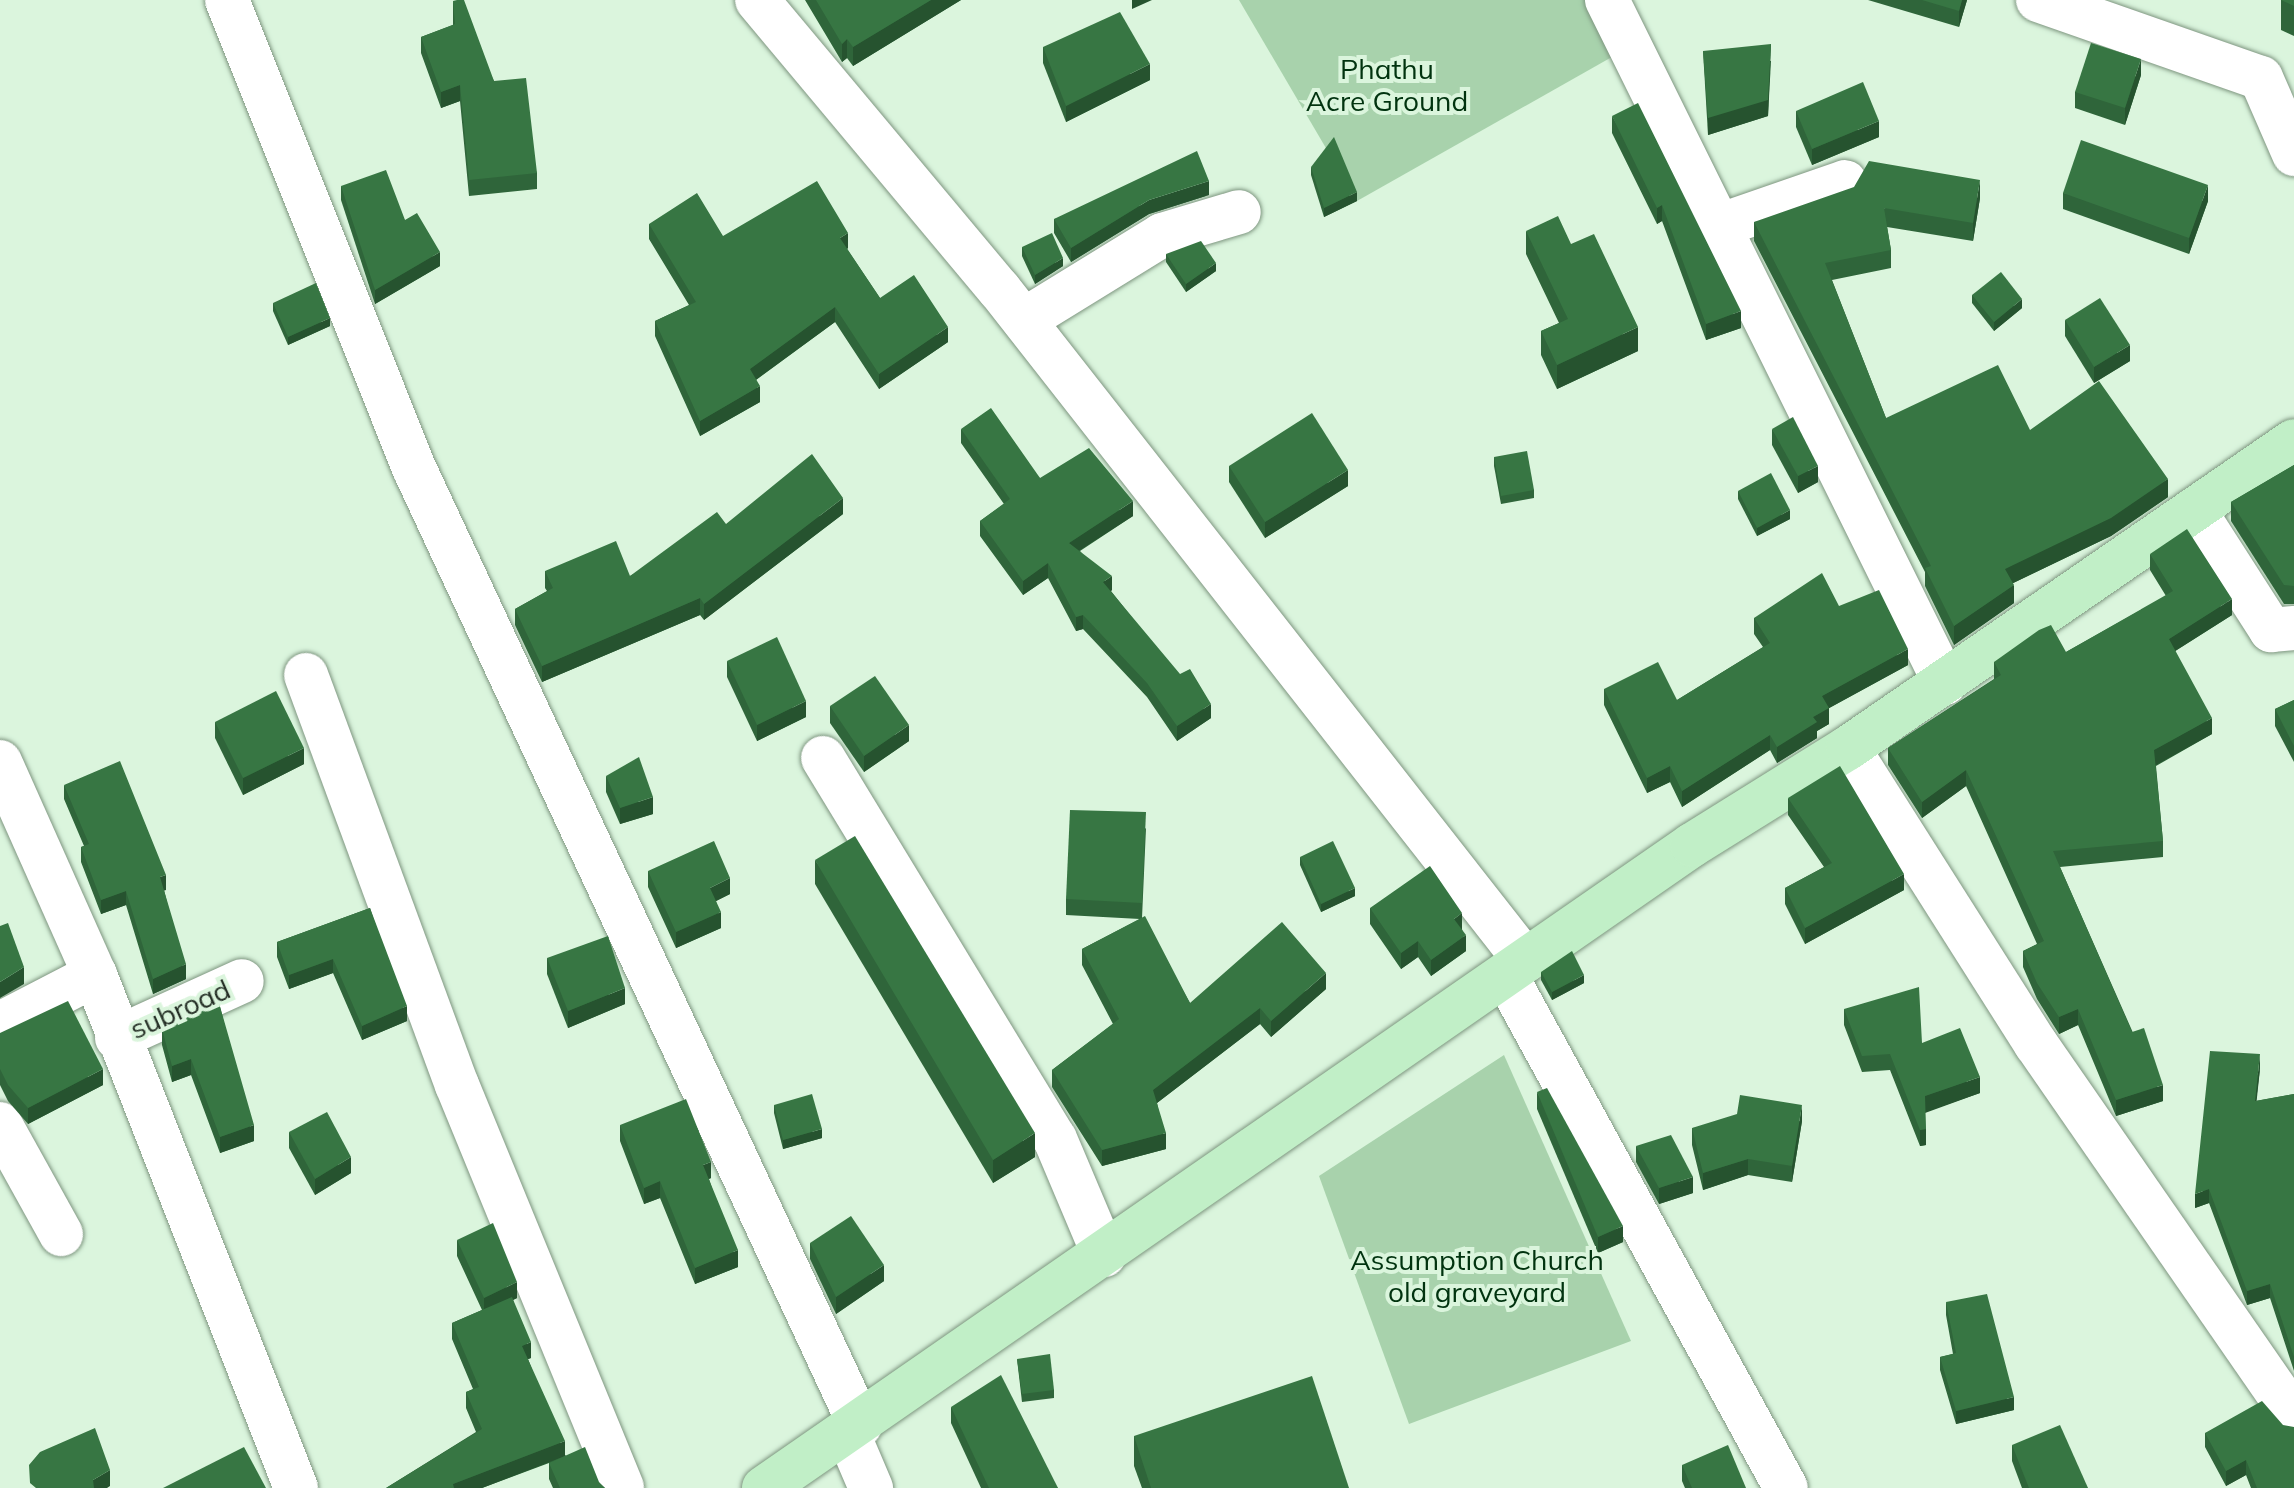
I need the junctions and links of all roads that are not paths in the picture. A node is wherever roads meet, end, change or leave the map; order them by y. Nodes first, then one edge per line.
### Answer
1 (227, 0) edge
2 (757, 0) edge
3 (1607, 0) edge
4 (2038, 0) edge
5 (2294, 154) edge
6 (1845, 182) dead end
7 (1239, 212) dead end
8 (1724, 224) junction
9 (1024, 320) junction
10 (2294, 441) edge
11 (2194, 510) junction
12 (2294, 628) edge
13 (306, 675) dead end
14 (1945, 683) junction
15 (1848, 748) junction
16 (823, 758) dead end
17 (0, 762) edge
18 (1516, 969) junction
19 (95, 975) junction
20 (242, 981) dead end
21 (0, 1024) edge
22 (117, 1038) junction
23 (0, 1124) edge
24 (61, 1234) dead end
25 (1104, 1255) junction
26 (2294, 1417) edge
27 (854, 1429) junction
28 (296, 1488) edge
29 (622, 1488) edge
30 (764, 1488) edge
31 (871, 1488) edge
32 (1786, 1488) edge

1 - 27 street
2 - 9 street
3 - 8 street
4 - 5 street
6 - 8 street
7 - 9 street
8 - 14 street
9 - 18 street
10 - 11 main road
11 - 12 street
11 - 14 main road
13 - 29 street
14 - 15 main road
15 - 18 main road
15 - 26 street
16 - 25 street
17 - 19 street
18 - 25 main road
18 - 32 street
19 - 21 street
19 - 22 street
20 - 22 street, subroad
22 - 28 street
23 - 24 street
25 - 27 main road
27 - 30 main road
27 - 31 street

